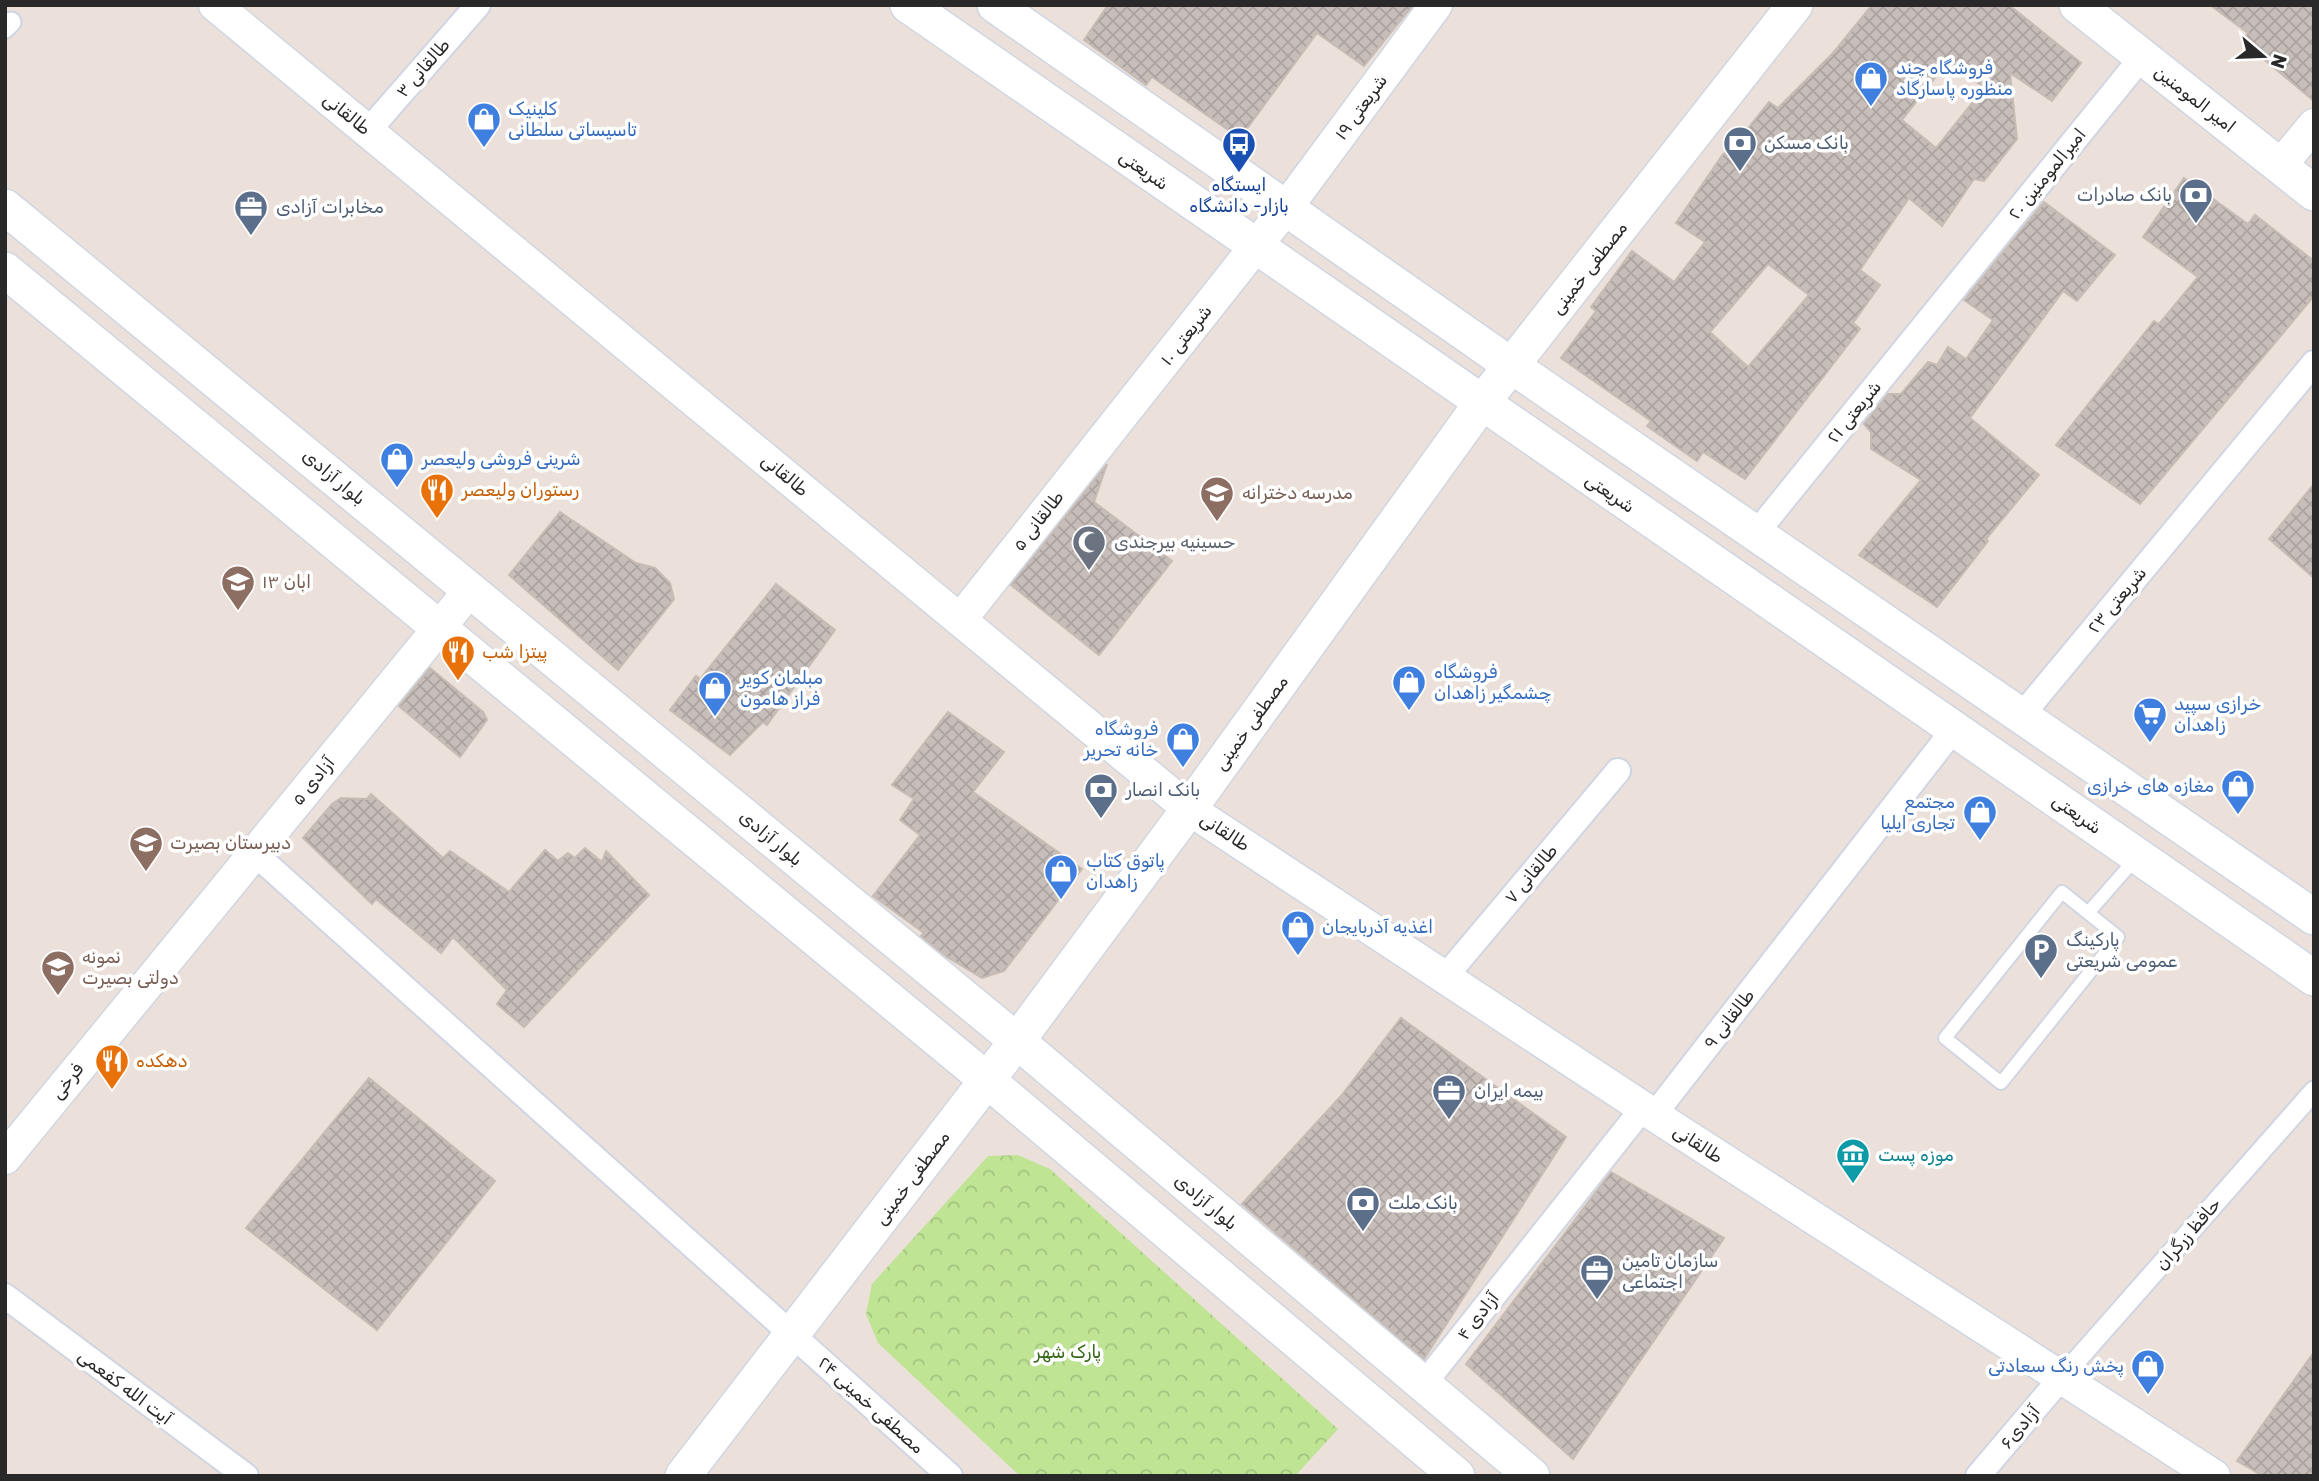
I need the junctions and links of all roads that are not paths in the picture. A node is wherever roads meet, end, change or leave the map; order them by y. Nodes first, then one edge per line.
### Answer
1 (215, 5) edge
2 (478, 5) edge
3 (908, 5) edge
4 (995, 5) edge
5 (1436, 5) edge
6 (1795, 5) edge
7 (2077, 5) edge
8 (2142, 57) junction
9 (2314, 125) edge
10 (368, 131) junction
11 (2280, 166) junction
12 (2314, 193) edge
13 (5, 206) edge
14 (1286, 208) junction
15 (1255, 247) junction
16 (5, 270) edge
17 (1951, 292) joint
18 (2314, 363) edge
19 (1512, 366) junction
20 (1481, 404) junction
21 (1117, 422) joint
22 (1757, 532) junction
23 (470, 590) junction
24 (960, 620) junction
25 (439, 626) junction
26 (2022, 715) junction
27 (1954, 729) junction
28 (1618, 771) dead end
29 (1189, 809) junction
30 (254, 853) junction
31 (2138, 856) junction
32 (2088, 913) junction
33 (2314, 917) edge
34 (1445, 977) junction
35 (2314, 978) edge
36 (130, 1005) joint
37 (1017, 1041) junction
38 (987, 1080) junction
39 (2314, 1091) edge
40 (1648, 1111) junction
41 (5, 1158) edge
42 (1533, 1247) joint
43 (5, 1296) edge
44 (792, 1334) junction
45 (2062, 1378) junction
46 (1423, 1385) junction
47 (246, 1476) edge
48 (682, 1476) edge
49 (950, 1476) edge
50 (1457, 1476) edge
51 (1532, 1476) edge
52 (1978, 1476) edge
53 (2214, 1476) edge

1 - 10 street, طالقانی
2 - 10 street, طالقانی ۳
3 - 15 main road, شریعتی
4 - 14 main road
5 - 14 street, شریعتی ۱۹
6 - 19 main road, مصطفی خمینی
7 - 8 main road, امیر المومنین
8 - 11 main road, امیر المومنین
8 - 17 street, امیرالمومنین ۲۰
9 - 11 street
10 - 24 street, طالقانی
11 - 12 main road, امیر المومنین
13 - 23 main road, بلوار آزادی
14 - 15 street, شریعتی ۱۹
14 - 19 main road
15 - 20 main road, شریعتی
15 - 21 street, شریعتی ۱۰
16 - 25 main road
17 - 22 street, شریعتی ۲۱
18 - 26 street, شریعتی ۲۳
19 - 20 main road, مصطفی خمینی
19 - 22 main road
20 - 27 main road, شریعتی
20 - 29 main road, مصطفی خمینی
21 - 24 street, طالقانی ۵
22 - 26 main road
23 - 25 street, آزادی ۵
23 - 37 main road, بلوار آزادی
24 - 29 street, طالقانی
25 - 30 street, آزادی ۵
25 - 38 main road
26 - 33 main road
27 - 31 main road, شریعتی
27 - 40 street, طالقانی ۹
28 - 34 street, طالقانی ۷
29 - 34 street, طالقانی
29 - 37 main road, مصطفی خمینی
30 - 36 street, آزادی ۵
30 - 44 street, مصطفی خمینی ۲۴
31 - 32 lane
31 - 35 main road, شریعتی
32 - 32 lane
34 - 40 street, طالقانی
36 - 41 street, فرخی
37 - 38 main road, مصطفی خمینی
37 - 46 main road, بلوار آزادی
38 - 44 main road, مصطفی خمینی
38 - 50 main road
39 - 45 street, حافظ زرگران
40 - 42 street, طالقانی ۹
40 - 45 street, طالقانی
42 - 46 street, آزادی ۴
43 - 47 street, آیت الله کفعمی
44 - 48 main road, مصطفی خمینی
44 - 49 street, مصطفی خمینی ۲۴
45 - 52 street, آزادی۶
45 - 53 street, طالقانی
46 - 51 main road, بلوار آزادی

